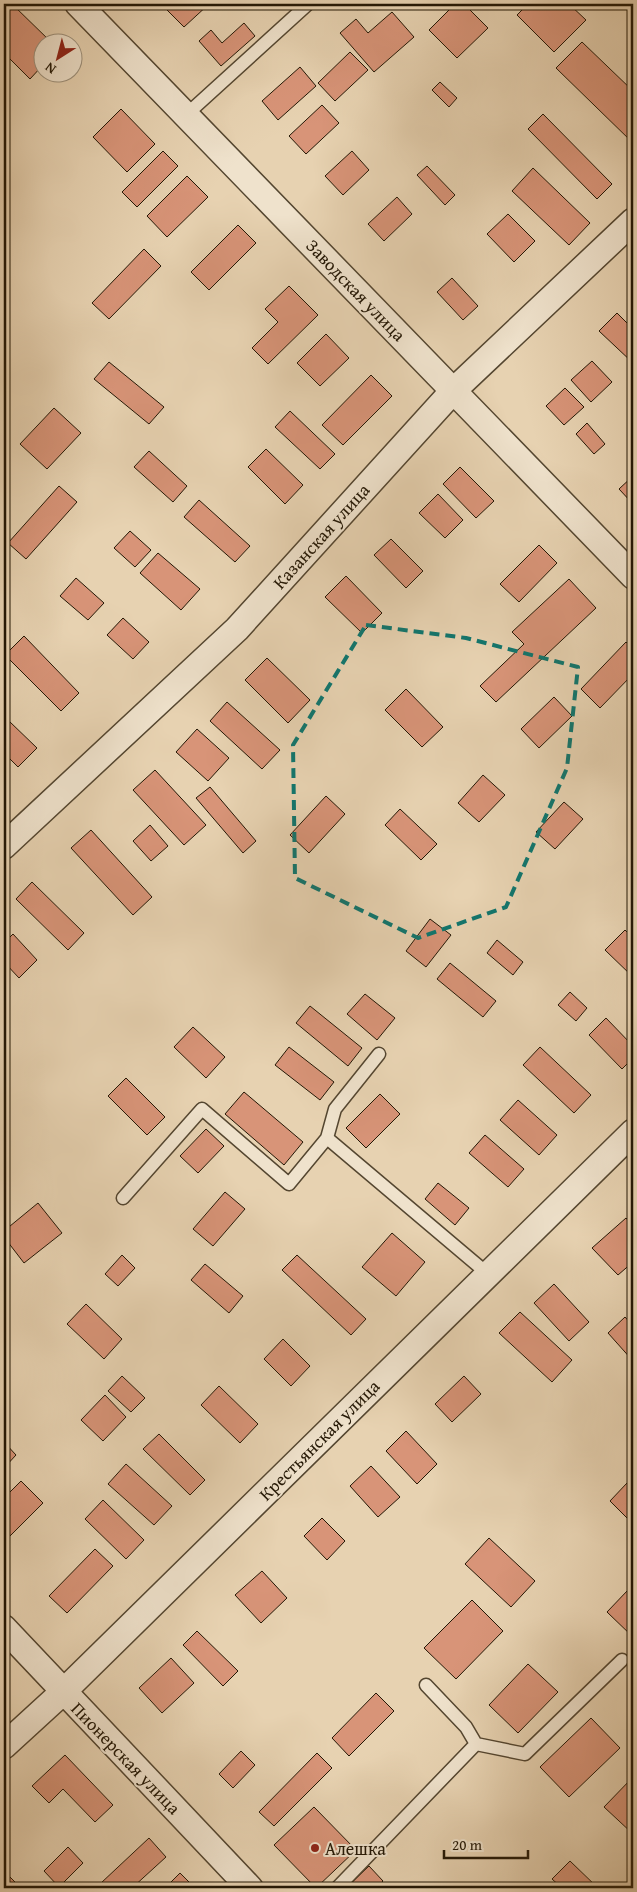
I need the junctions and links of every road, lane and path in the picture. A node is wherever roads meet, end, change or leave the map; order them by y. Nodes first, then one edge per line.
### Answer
1 (78, 4) edge
2 (308, 4) edge
3 (186, 115) junction
4 (633, 221) edge
5 (453, 391) junction
6 (633, 576) edge
7 (4, 846) edge
8 (379, 1054) dead end
9 (633, 1132) edge
10 (327, 1138) junction
11 (123, 1198) dead end
12 (488, 1274) junction
13 (4, 1628) edge
14 (622, 1660) dead end
15 (426, 1685) dead end
16 (63, 1692) junction
17 (476, 1744) junction
18 (4, 1746) edge
19 (250, 1888) edge
20 (337, 1888) edge

1 - 3 street, Заводская улица
2 - 3 lane
3 - 5 street, Заводская улица
4 - 5 street, Казанская улица
5 - 6 street, Заводская улица
5 - 7 street, Казанская улица
8 - 10 lane
9 - 12 street, Крестьянская улица
10 - 11 lane
10 - 12 lane
12 - 16 street, Крестьянская улица
13 - 16 street, Пионерская улица
14 - 17 lane
15 - 17 lane
16 - 18 street, Крестьянская улица
16 - 19 street, Пионерская улица
17 - 20 lane

